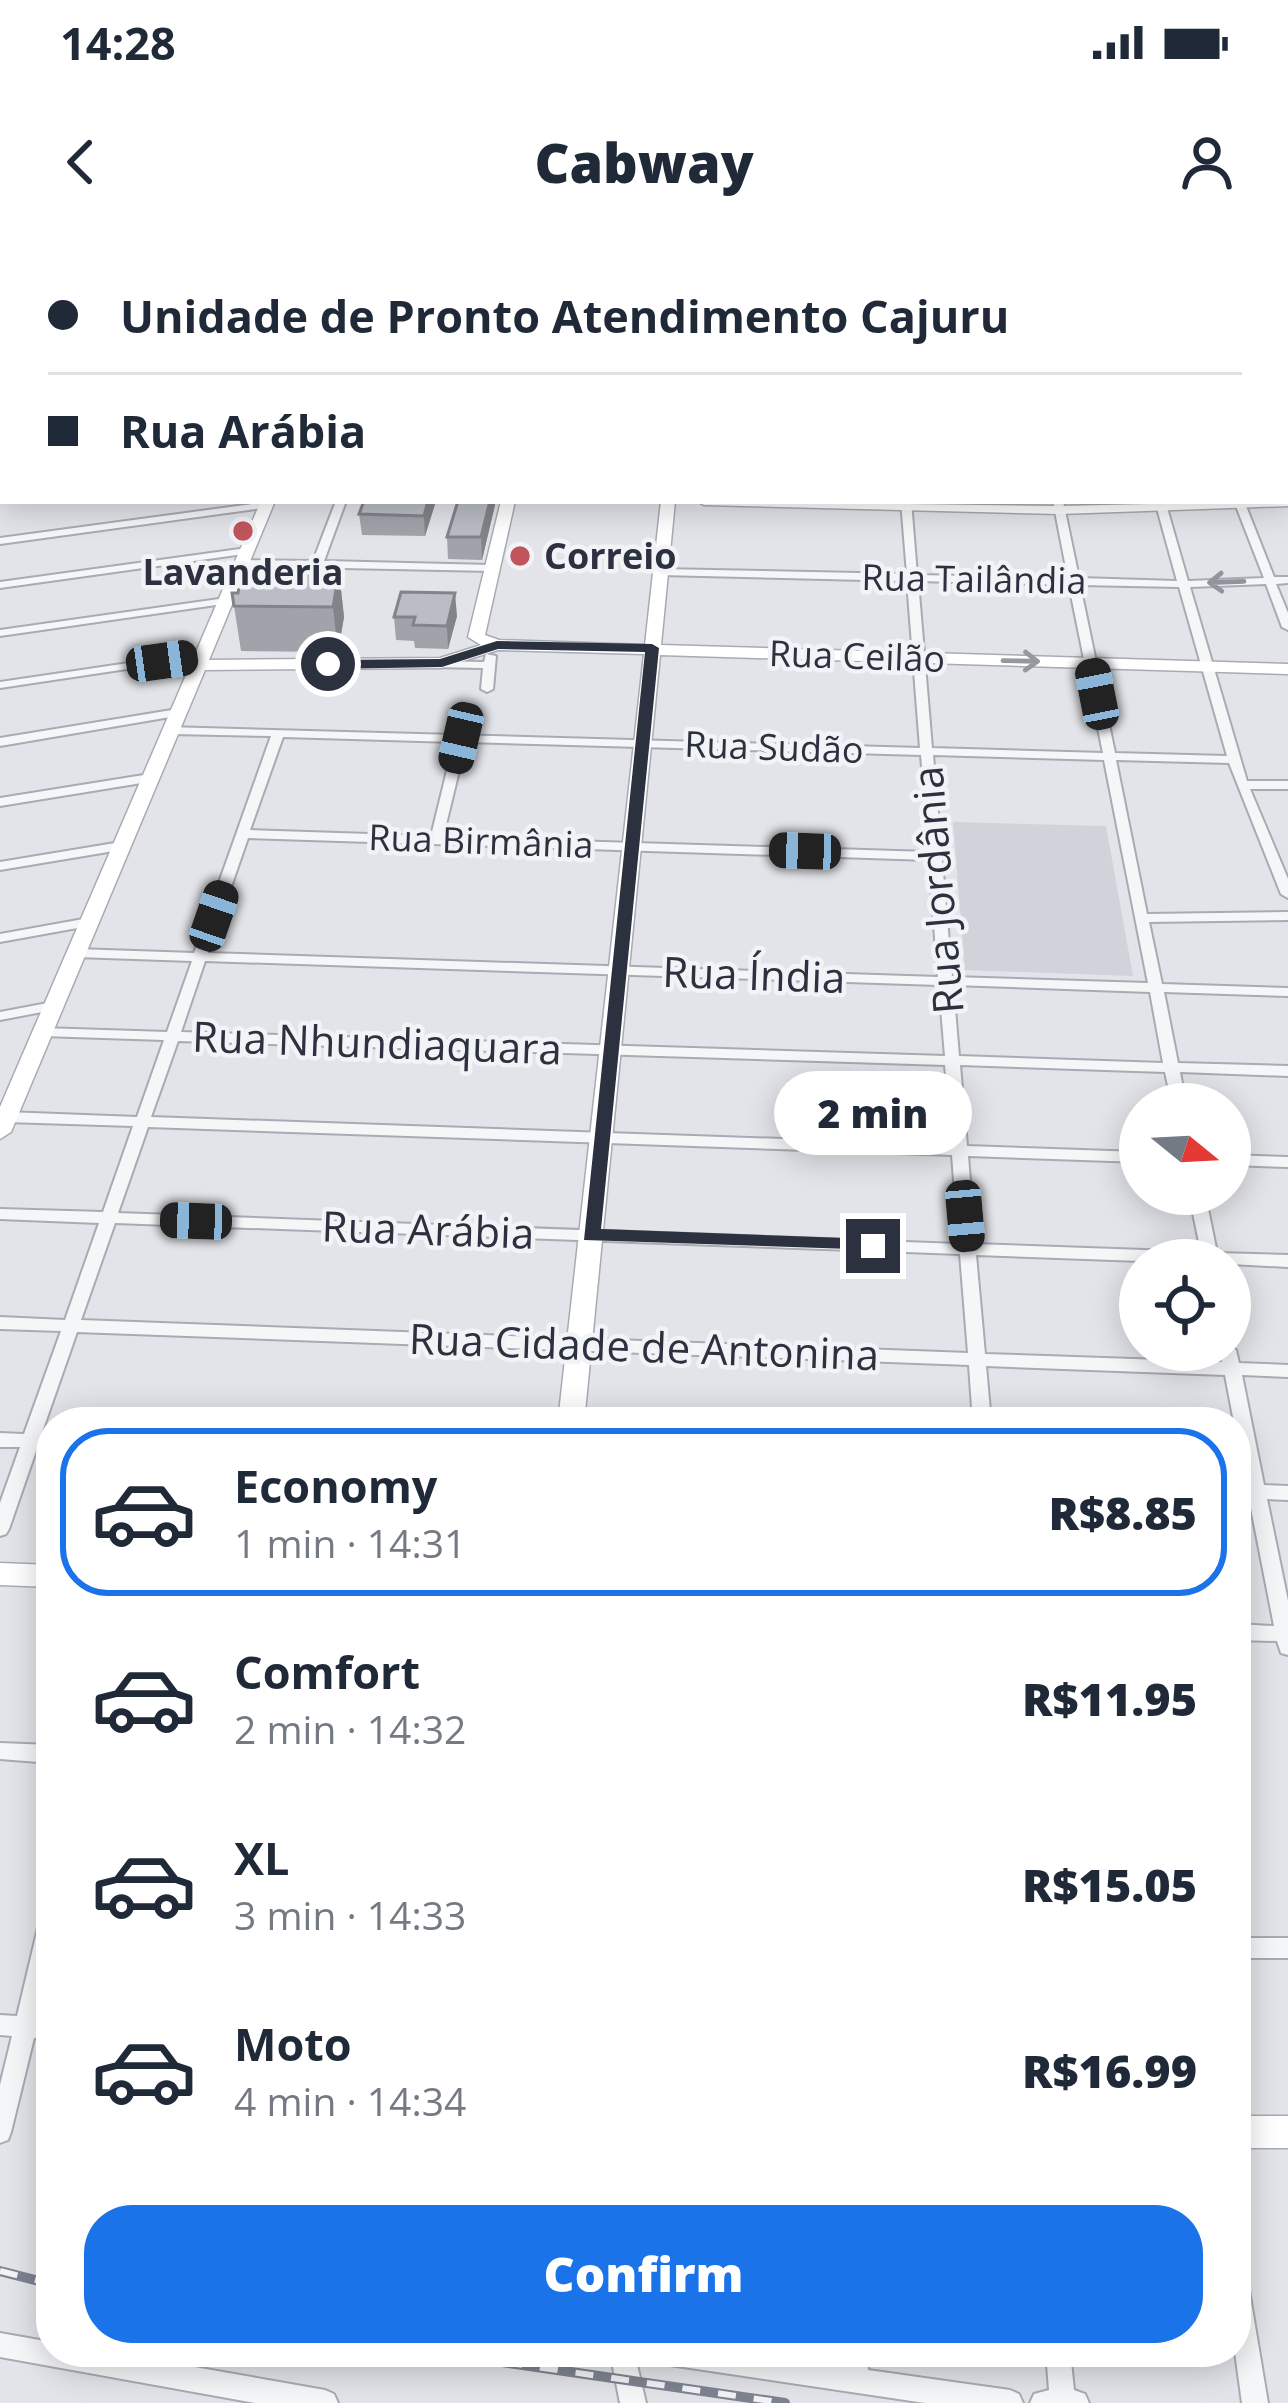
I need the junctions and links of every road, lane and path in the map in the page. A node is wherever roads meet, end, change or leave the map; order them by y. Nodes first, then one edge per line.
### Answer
1 (261, 504) edge
2 (268, 504) edge
3 (340, 504) edge
4 (507, 504) edge
5 (668, 504) edge
6 (906, 504) edge
7 (1161, 504) edge
8 (1240, 504) edge
9 (1059, 506) edge
10 (0, 541) edge
11 (244, 557) junction
12 (317, 565) junction
13 (492, 568) junction
14 (660, 572) junction
15 (913, 578) junction
16 (1270, 580) junction
17 (1288, 580) edge
18 (1074, 581) junction
19 (1183, 584) junction
20 (0, 585) edge
21 (226, 601) junction
22 (1288, 627) edge
23 (0, 633) edge
24 (497, 645) junction
25 (652, 648) junction
26 (919, 658) junction
27 (201, 660) junction
28 (1090, 662) junction
29 (430, 664) junction
30 (489, 665) junction
31 (1207, 666) junction
32 (1288, 669) edge
33 (0, 685) edge
34 (487, 689) dead end
35 (174, 722) junction
36 (278, 733) junction
37 (461, 738) junction
38 (0, 742) edge
39 (642, 743) junction
40 (927, 752) junction
41 (1109, 757) junction
42 (1234, 760) junction
43 (151, 778) junction
44 (1242, 784) junction
45 (1288, 785) edge
46 (0, 802) edge
47 (243, 833) junction
48 (436, 840) junction
49 (122, 846) junction
50 (632, 846) junction
51 (935, 856) junction
52 (0, 866) edge
53 (1288, 894) edge
54 (1288, 916) edge
55 (1142, 918) junction
56 (89, 922) junction
57 (0, 938) edge
58 (76, 953) junction
59 (200, 957) junction
60 (619, 970) junction
61 (946, 981) junction
62 (1156, 988) junction
63 (1288, 992) edge
64 (53, 1006) junction
65 (0, 1016) edge
66 (42, 1032) junction
67 (172, 1036) junction
68 (610, 1050) junction
69 (952, 1061) junction
70 (1172, 1068) junction
71 (1288, 1071) edge
72 (1175, 1083) edge
73 (5, 1111) edge
74 (142, 1122) junction
75 (601, 1138) junction
76 (959, 1150) junction
77 (1119, 1156) edge
78 (1251, 1161) edge
79 (1288, 1162) edge
80 (0, 1214) edge
81 (109, 1218) junction
82 (591, 1235) junction
83 (968, 1249) junction
84 (1119, 1255) edge
85 (1251, 1260) edge
86 (1288, 1261) edge
87 (0, 1323) edge
88 (71, 1325) junction
89 (579, 1344) junction
90 (976, 1359) junction
91 (1119, 1359) edge
92 (1251, 1363) edge
93 (1232, 1371) edge
94 (1288, 1371) edge
95 (43, 1407) edge
96 (573, 1407) edge
97 (981, 1407) edge
98 (1240, 1407) edge
99 (36, 1426) edge
100 (0, 1440) edge
101 (31, 1441) junction
102 (36, 1441) edge
103 (1251, 1462) edge
104 (1251, 1492) edge
105 (1257, 1492) junction
106 (1288, 1493) edge
107 (0, 1528) edge
108 (0, 1574) edge
109 (36, 1575) edge
110 (1251, 1634) edge
111 (1287, 1639) edge
112 (0, 1751) edge
113 (36, 1753) edge
114 (1251, 1948) edge
115 (1288, 1948) edge
116 (36, 1981) edge
117 (0, 2025) edge
118 (25, 2027) junction
119 (36, 2028) edge
120 (0, 2132) edge
121 (1251, 2132) edge
122 (1288, 2132) edge
123 (0, 2345) edge
124 (36, 2352) edge
125 (113, 2367) edge
126 (625, 2367) edge
127 (766, 2367) edge
128 (856, 2367) edge
129 (1059, 2367) edge
130 (1249, 2367) edge
131 (856, 2380) junction
132 (278, 2399) edge
133 (1060, 2402) edge
134 (325, 2403) edge
135 (633, 2403) edge
136 (1010, 2403) edge
137 (1255, 2403) edge

1 - 10 street
2 - 11 street
3 - 12 street
4 - 13 street
5 - 14 street
6 - 9 street
6 - 15 street, Rua Jordânia
7 - 9 street
7 - 19 street
8 - 16 street
9 - 18 street
11 - 12 street
11 - 20 street
11 - 21 street
12 - 13 street
13 - 24 street
14 - 15 street, Rua Tailândia
14 - 25 street
15 - 18 street, Rua Tailândia
15 - 26 street, Rua Jordânia
16 - 17 street, Rua Tailândia
16 -> 19 street, Rua Tailândia
16 - 22 street
18 - 19 street, Rua Tailândia
18 - 28 street
19 - 31 street
21 - 23 street
21 - 27 street
24 - 25 street, Rua Ceilão
24 - 29 street, Rua Ceilão
24 - 30 street
25 - 26 street, Rua Ceilão
25 - 39 street
26 -> 28 street, Rua Ceilão
26 - 40 street, Rua Jordânia
27 - 29 street, Rua Ceilão
27 - 33 street
27 - 35 street
28 - 31 street, Rua Ceilão
28 - 41 street
29 - 30 street, Rua Ceilão
30 - 34 street
31 - 32 street, Rua Ceilão
31 - 42 street
35 - 36 street, Rua Sudão
35 - 38 street, Rua Sudão
35 - 43 street
36 - 37 street, Rua Sudão
36 - 47 street
37 - 39 street, Rua Sudão
37 - 48 street
39 - 40 street, Rua Sudão
39 - 50 street
40 - 41 street, Rua Sudão
40 - 51 street, Rua Jordânia
41 - 42 street, Rua Sudão
41 - 55 street
42 - 44 street
43 - 46 street
43 - 49 street
44 - 45 street
44 - 53 street
47 - 48 street, Rua Birmânia
47 - 59 street
48 - 50 street, Rua Birmânia
49 - 52 street
49 - 56 street
50 - 51 street, Rua Birmânia
50 - 60 street
51 - 61 street, Rua Jordânia
54 - 55 street
55 - 62 street
56 - 57 street
56 - 58 street
58 - 59 street, Rua Índia
58 - 64 street
59 - 60 street, Rua Índia
59 - 67 street
60 - 61 street, Rua Índia
60 - 68 street
61 - 62 street, Rua Índia
61 - 69 street, Rua Jordânia
62 - 63 street, Rua Índia
62 - 70 street
64 - 65 street
64 - 66 street
66 - 67 street, Rua Nhundiaquara
66 - 73 street
67 - 68 street, Rua Nhundiaquara
67 - 74 street
68 - 69 street, Rua Nhundiaquara
68 - 75 street
69 - 70 street, Rua Nhundiaquara
69 - 76 street, Rua Jordânia
70 - 71 street, Rua Nhundiaquara
70 - 72 street
73 - 74 street
74 - 75 street
74 - 81 street
75 - 76 street
75 - 82 street
76 - 77 street
76 - 83 street, Rua Jordânia
78 - 79 street
80 - 81 street, Rua Arábia
81 - 82 street, Rua Arábia
81 - 88 street
82 - 83 street, Rua Arábia
82 - 89 street
83 - 84 street, Rua Arábia
83 - 90 street, Rua Jordânia
85 - 86 street, Rua Arábia
87 - 88 street, Rua Cidade de Antonina
88 - 89 street, Rua Cidade de Antonina
88 - 95 street
89 - 90 street, Rua Cidade de Antonina
89 - 96 street
90 - 91 street, Rua Cidade de Antonina
90 - 97 street, Rua Jordânia
92 - 94 street, Rua Cidade de Antonina
93 - 98 street
99 - 101 street
100 - 101 street
101 - 102 street
101 - 107 street
103 - 105 street
104 - 105 street
105 - 106 street
105 - 111 street
108 - 109 street
110 - 111 street
112 - 113 street
114 - 115 street
116 - 118 street
117 - 118 street
118 - 119 street
118 - 120 street
121 - 122 street
123 - 124 street
125 - 132 street
126 - 135 street
127 - 131 street
128 - 131 street
129 - 133 street
130 - 137 street
131 - 136 street
132 - 134 street

